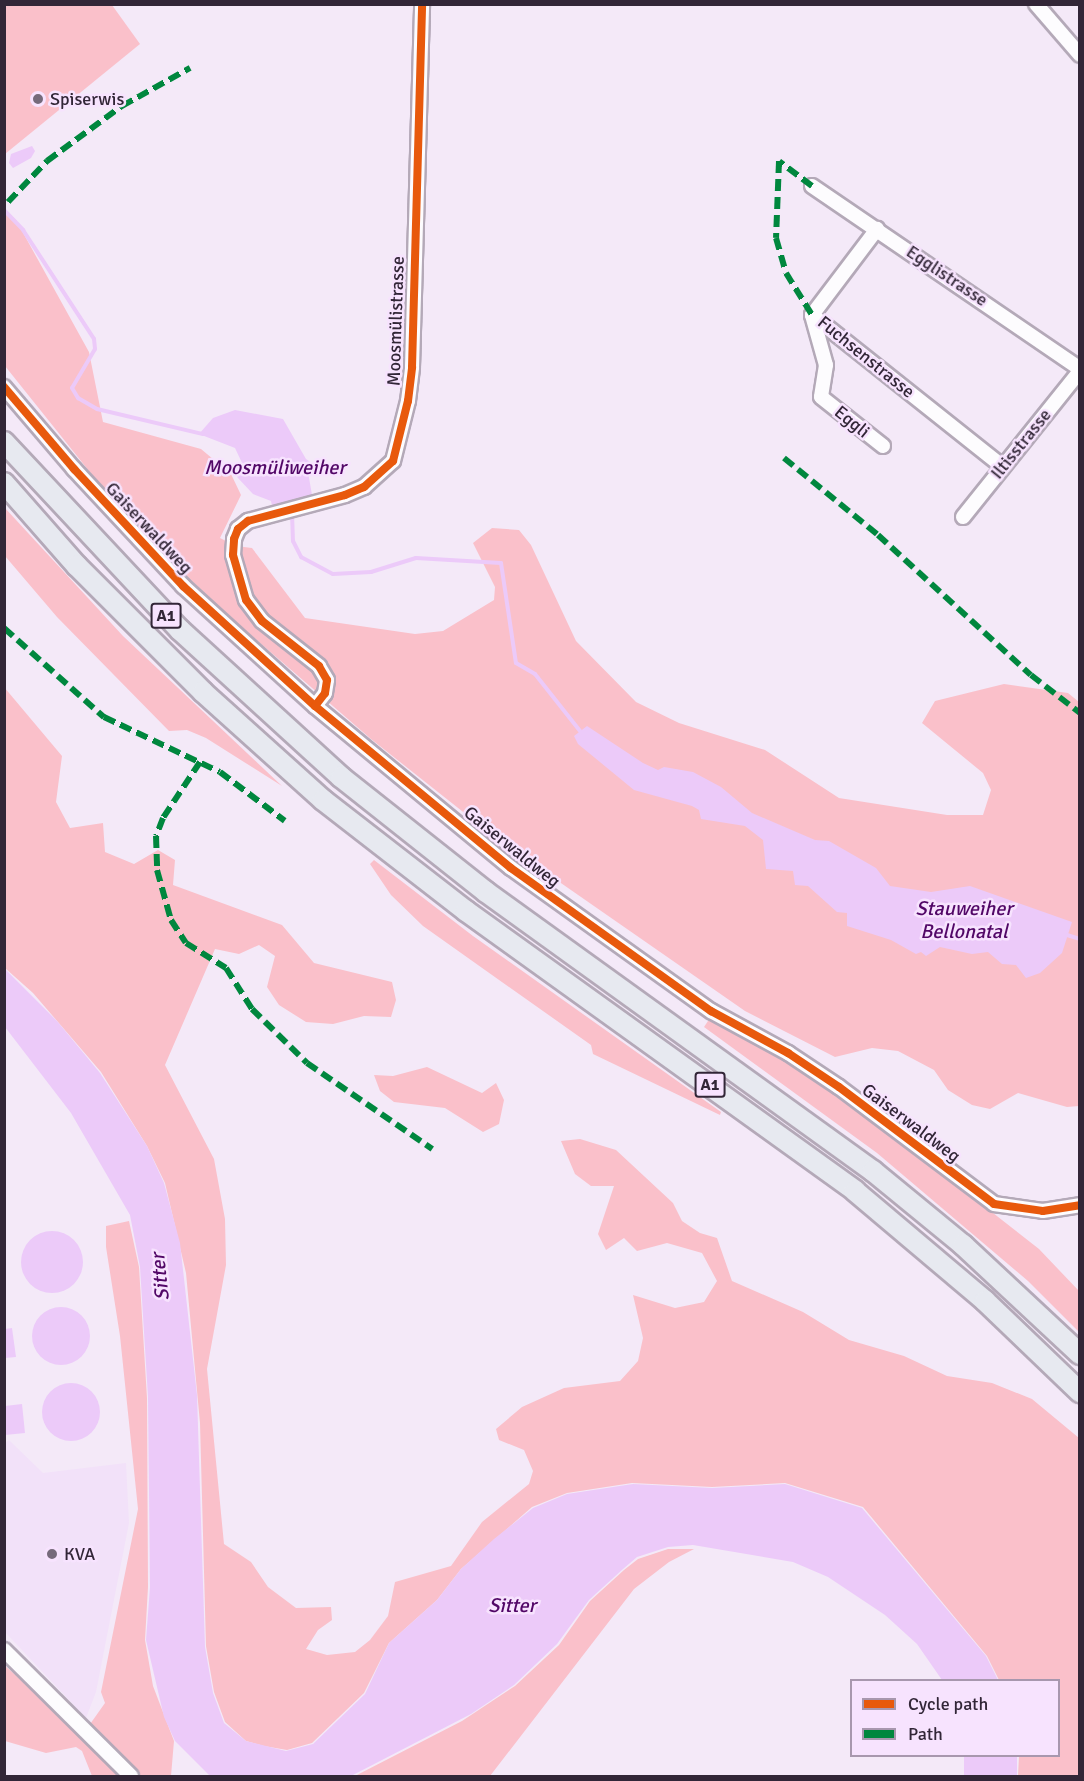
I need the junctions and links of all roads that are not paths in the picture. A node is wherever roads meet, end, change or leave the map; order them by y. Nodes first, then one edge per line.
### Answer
1 (422, 4) edge
2 (1036, 4) edge
3 (1080, 55) edge
4 (812, 186) dead end
5 (877, 229) junction
6 (812, 315) junction
7 (1080, 370) edge
8 (4, 387) edge
9 (4, 442) edge
10 (883, 446) dead end
11 (1002, 466) junction
12 (4, 483) edge
13 (963, 517) dead end
14 (315, 706) junction
15 (1080, 1205) edge
16 (1080, 1354) edge
17 (1080, 1392) edge
18 (4, 1650) edge
19 (131, 1776) edge

1 - 14 street, Moosmülistrasse
2 - 3 street
4 - 5 street, Egglistrasse
5 - 6 street, Fuchsenstrasse
5 - 7 street, Egglistrasse
6 - 10 street, Eggli
6 - 11 street, Fuchsenstrasse
7 - 11 street, Iltisstrasse
8 - 14 street, Gaiserwaldweg
9 - 16 highway, A1
11 - 13 street, Iltisstrasse
12 - 17 highway, A1
14 - 15 street, Gaiserwaldweg
18 - 19 street

